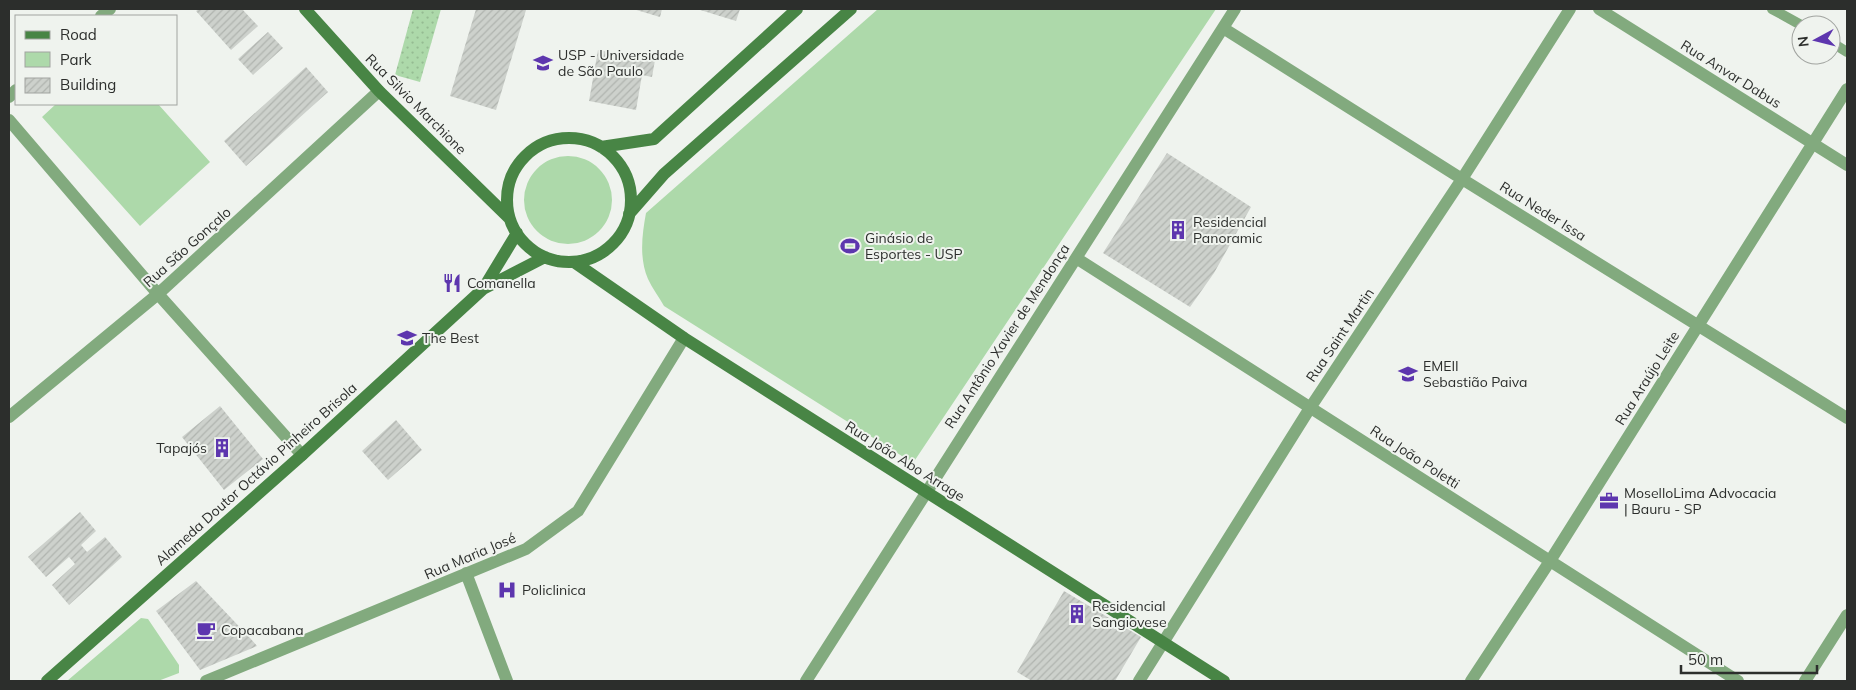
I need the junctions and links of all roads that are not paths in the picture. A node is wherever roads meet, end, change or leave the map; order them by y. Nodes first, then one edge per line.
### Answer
1 (305, 9) edge
2 (797, 9) edge
3 (851, 9) edge
4 (1235, 9) edge
5 (1570, 9) edge
6 (1599, 9) edge
7 (1772, 9) edge
8 (1791, 19) edge
9 (1223, 28) junction
10 (1847, 90) edge
11 (379, 91) junction
12 (9, 120) edge
13 (1813, 144) junction
14 (602, 147) junction
15 (1847, 165) edge
16 (1462, 179) junction
17 (630, 214) junction
18 (509, 218) junction
19 (516, 233) junction
20 (545, 258) junction
21 (1076, 258) junction
22 (574, 262) junction
23 (483, 289) junction
24 (158, 294) junction
25 (1698, 324) junction
26 (684, 338) junction
27 (1310, 408) junction
28 (9, 417) edge
29 (1847, 418) edge
30 (302, 455) junction
31 (925, 492) junction
32 (1550, 561) junction
33 (466, 573) junction
34 (1847, 615) edge
35 (1164, 643) junction
36 (47, 681) edge
37 (206, 681) edge
38 (507, 681) edge
39 (806, 681) edge
40 (1139, 681) edge
41 (1224, 681) edge
42 (1471, 681) edge
43 (1738, 681) edge
44 (1805, 681) edge

1 - 11 street, Rua Silvio Marchione
2 - 14 street
3 - 17 street
4 - 9 street, Rua Antônio Xavier de Mendonça
5 - 16 street, Rua Saint Martin
6 - 13 street, Rua Anvar Dabus
7 - 8 lane
9 - 16 street, Rua Neder Issa
9 - 21 street, Rua Antônio Xavier de Mendonça
10 - 13 street, Rua Araújo Leite
11 - 18 street, Rua Silvio Marchione
11 - 24 street, Rua São Gonçalo
12 - 24 street
13 - 15 street, Rua Anvar Dabus
13 - 25 street, Rua Araújo Leite
14 - 17 street
14 - 18 street
16 - 25 street, Rua Neder Issa
16 - 27 street, Rua Saint Martin
17 - 22 street
18 - 19 street
19 - 20 street
19 - 23 street, Alameda Doutor Octávio Pinheiro Brisola
20 - 22 street
20 - 23 street, Alameda Doutor Octávio Pinheiro Brisola
21 - 27 street, Rua João Poletti
21 - 31 street, Rua Antônio Xavier de Mendonça
22 - 26 street, Rua João Abo Arrage
23 - 30 street, Alameda Doutor Octávio Pinheiro Brisola
24 - 28 street, Rua São Gonçalo
24 - 30 street
25 - 29 street, Rua Neder Issa
25 - 32 street, Rua Araújo Leite
26 - 31 street, Rua João Abo Arrage
26 - 33 street, Rua Maria José
27 - 32 street, Rua João Poletti
27 - 35 street, Rua Saint Martin
30 - 36 street, Alameda Doutor Octávio Pinheiro Brisola
31 - 35 street, Rua João Abo Arrage
31 - 39 street, Rua Antônio Xavier de Mendonça
32 - 42 street, Rua Araújo Leite
32 - 43 street, Rua João Poletti
33 - 37 street, Rua Maria José
33 - 38 street
34 - 44 street
35 - 40 street, Rua Saint Martin
35 - 41 street, Rua João Abo Arrage

